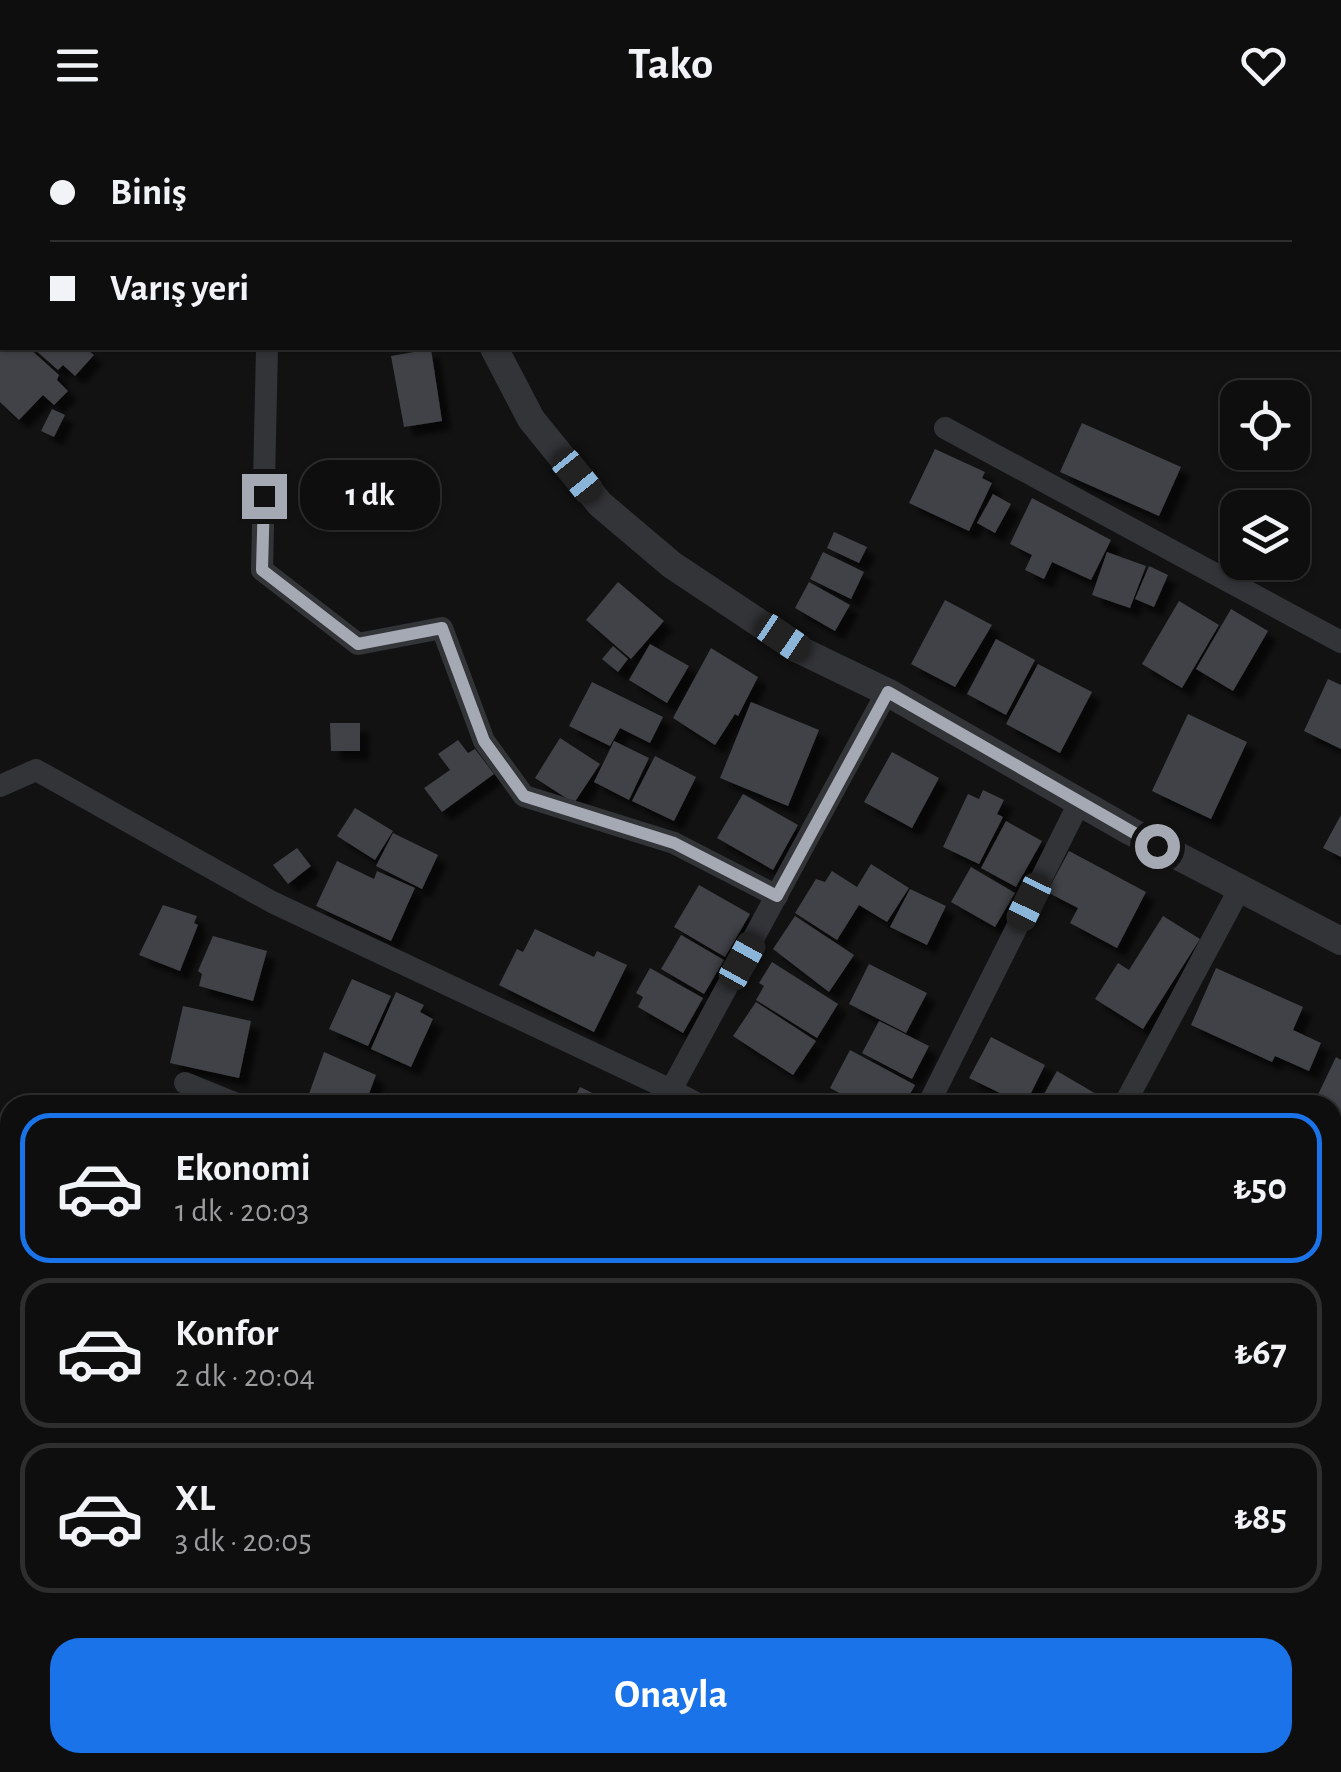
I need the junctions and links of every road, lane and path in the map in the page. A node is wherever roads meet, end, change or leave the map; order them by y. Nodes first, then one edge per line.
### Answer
1 (267, 350) edge
2 (495, 350) edge
3 (945, 428) dead end
4 (1341, 642) edge
5 (888, 692) junction
6 (0, 786) edge
7 (1080, 801) junction
8 (1239, 890) junction
9 (777, 896) junction
10 (1341, 940) edge
11 (184, 1083) dead end
12 (671, 1090) junction
13 (214, 1095) edge
14 (681, 1095) edge
15 (933, 1095) edge
16 (1129, 1095) edge

1 - 9 street
2 - 5 street
3 - 4 street
5 - 7 street
5 - 9 street
6 - 12 street
7 - 8 street
7 - 15 street
8 - 10 street
8 - 16 street
9 - 12 street
11 - 13 street
12 - 14 street

